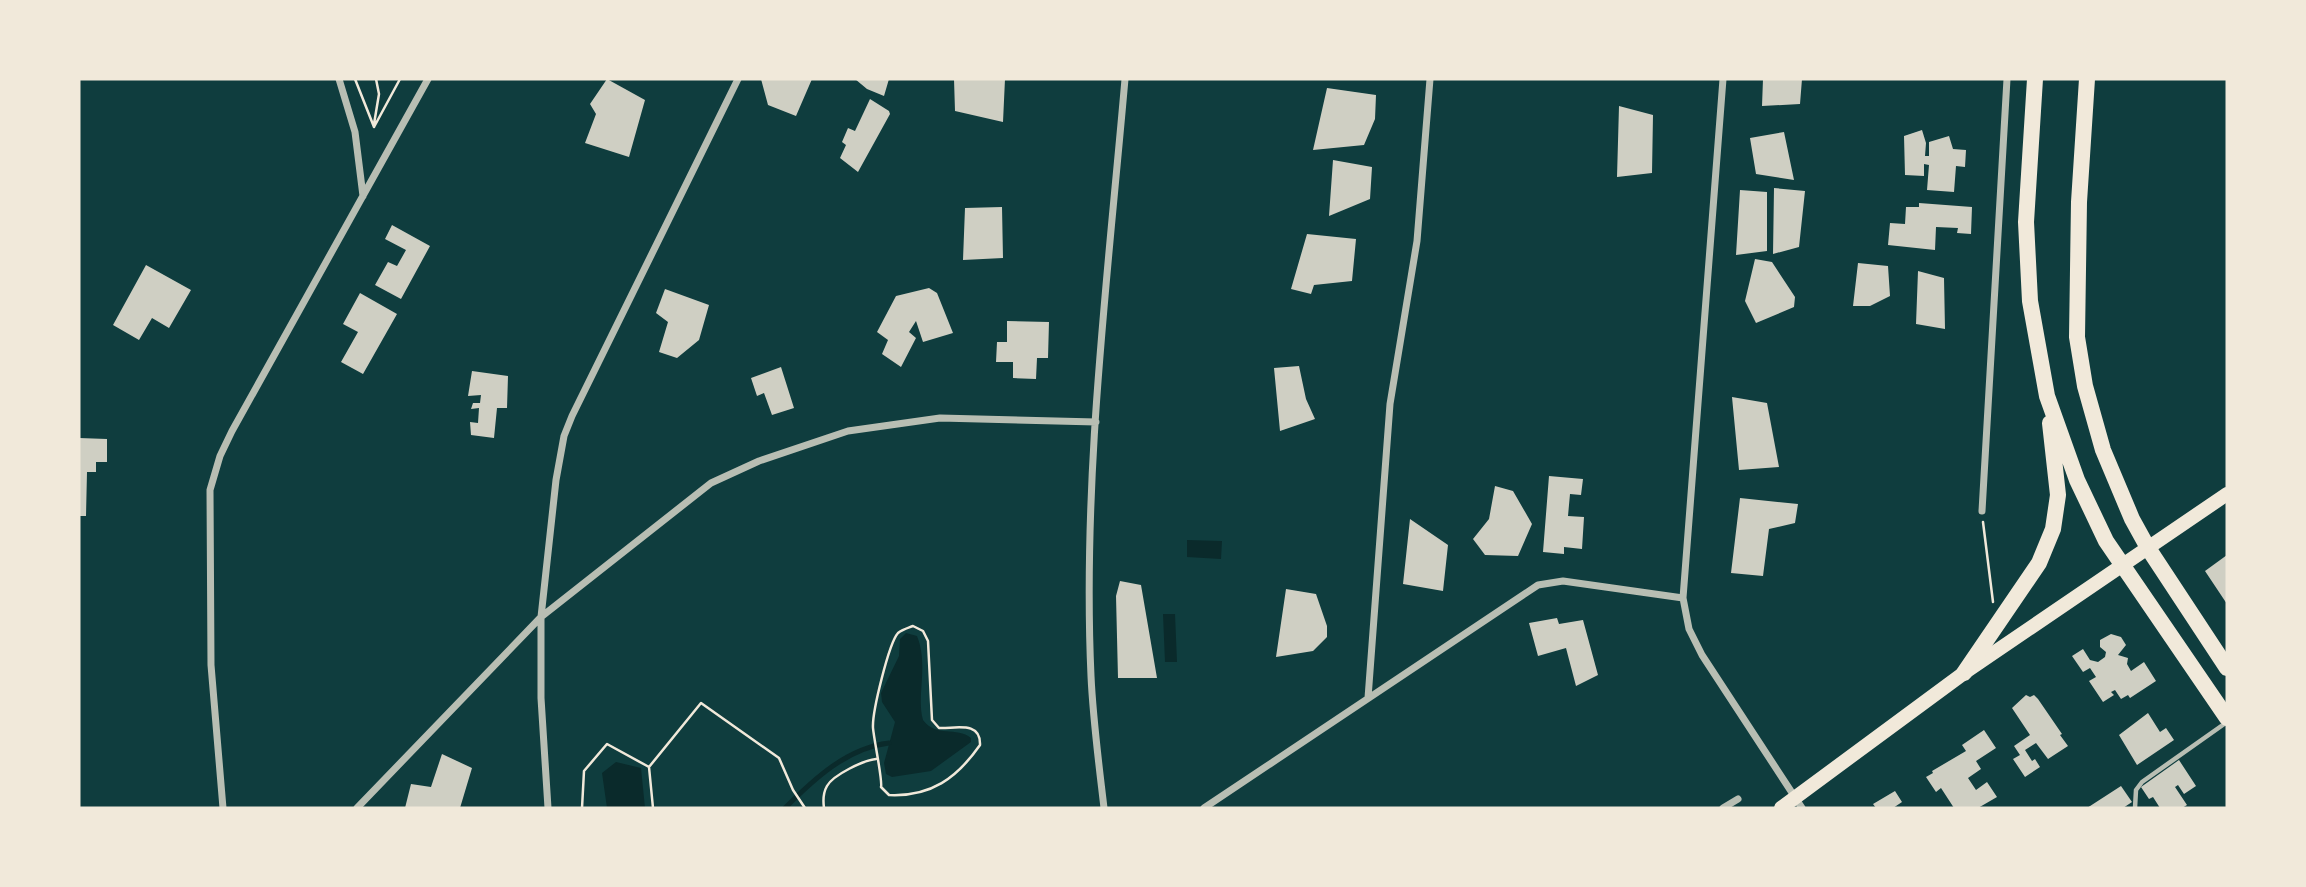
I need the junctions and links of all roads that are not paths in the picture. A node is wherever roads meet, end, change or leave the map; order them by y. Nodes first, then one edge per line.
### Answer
1 (339, 79) edge
2 (428, 79) edge
3 (738, 79) edge
4 (1125, 79) edge
5 (1430, 79) edge
6 (1723, 79) edge
7 (2007, 79) edge
8 (2035, 79) edge
9 (2087, 79) edge
10 (363, 196) junction
11 (2047, 396) junction
12 (1096, 422) junction
13 (2227, 494) edge
14 (1982, 511) road end
15 (2148, 548) junction
16 (2121, 566) junction
17 (1684, 598) junction
18 (541, 617) junction
19 (2227, 668) edge
20 (1964, 673) junction
21 (1368, 698) junction
22 (2227, 720) edge
23 (1738, 799) dead end
24 (1799, 803) edge
25 (223, 808) edge
26 (357, 808) edge
27 (548, 808) edge
28 (1104, 808) edge
29 (1204, 808) edge
30 (1723, 808) edge
31 (1781, 808) edge
32 (2135, 808) edge

1 - 10 street
2 - 10 street
3 - 18 street
4 - 12 street
5 - 21 street
6 - 17 street
7 - 14 street
8 - 11 main road
9 - 15 main road
10 - 25 street
11 - 16 main road
11 - 20 main road
12 - 18 street
12 - 28 street
13 - 15 main road
15 - 16 main road
15 - 19 main road
16 - 20 main road
16 - 22 main road
17 - 21 street
17 - 24 street
18 - 26 street
18 - 27 street
20 - 24 main road
21 - 29 street
22 - 32 lane
23 - 30 street
24 - 31 main road

